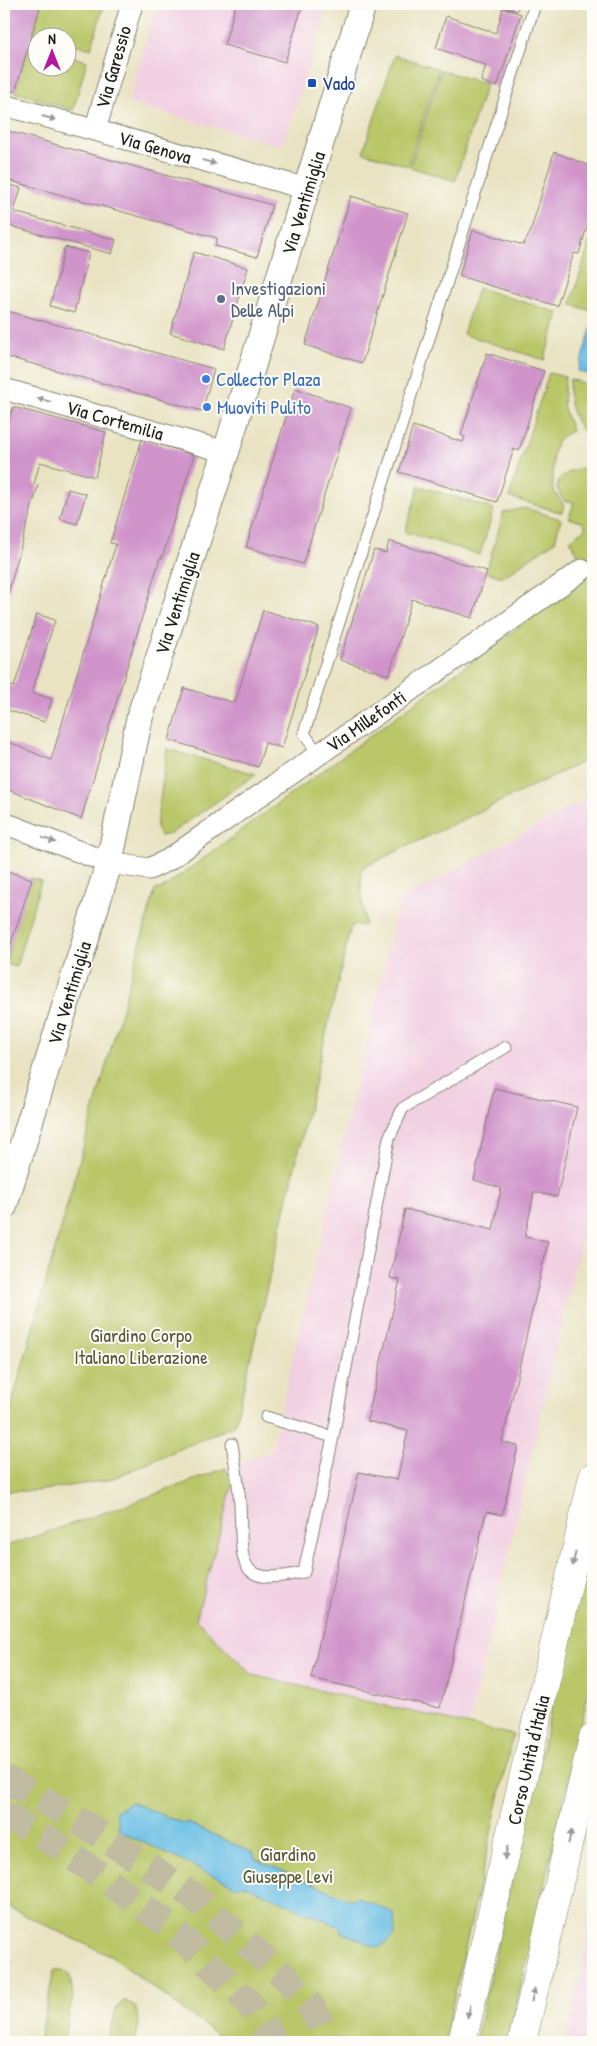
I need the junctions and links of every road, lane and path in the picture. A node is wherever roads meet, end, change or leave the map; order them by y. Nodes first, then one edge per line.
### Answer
1 (132, 4) edge
2 (363, 4) edge
3 (535, 4) edge
4 (4, 105) edge
5 (95, 130) junction
6 (307, 189) junction
7 (4, 389) edge
8 (226, 452) junction
9 (582, 570) dead end
10 (318, 754) junction
11 (4, 823) edge
12 (109, 863) junction
13 (506, 1047) dead end
14 (4, 1206) edge
15 (266, 1417) dead end
16 (333, 1437) junction
17 (232, 1444) dead end
18 (593, 1477) edge
19 (593, 1738) edge
20 (462, 2042) edge
21 (522, 2042) edge

1 - 5 street, Via Garessio
2 - 6 street, Via Ventimiglia
3 - 10 lane
4 -> 5 street, Via Genova
5 -> 6 street, Via Genova
6 - 8 street, Via Ventimiglia
8 -> 7 street, Via Cortemilia
8 - 12 street, Via Ventimiglia
9 - 10 street, Via Millefonti
10 - 12 street, Via Millefonti
11 -> 12 street
12 - 14 street, Via Ventimiglia
13 - 16 lane
15 - 16 lane
16 - 17 lane
18 -> 20 main road, Corso Unità d'Italia
21 -> 19 main road

